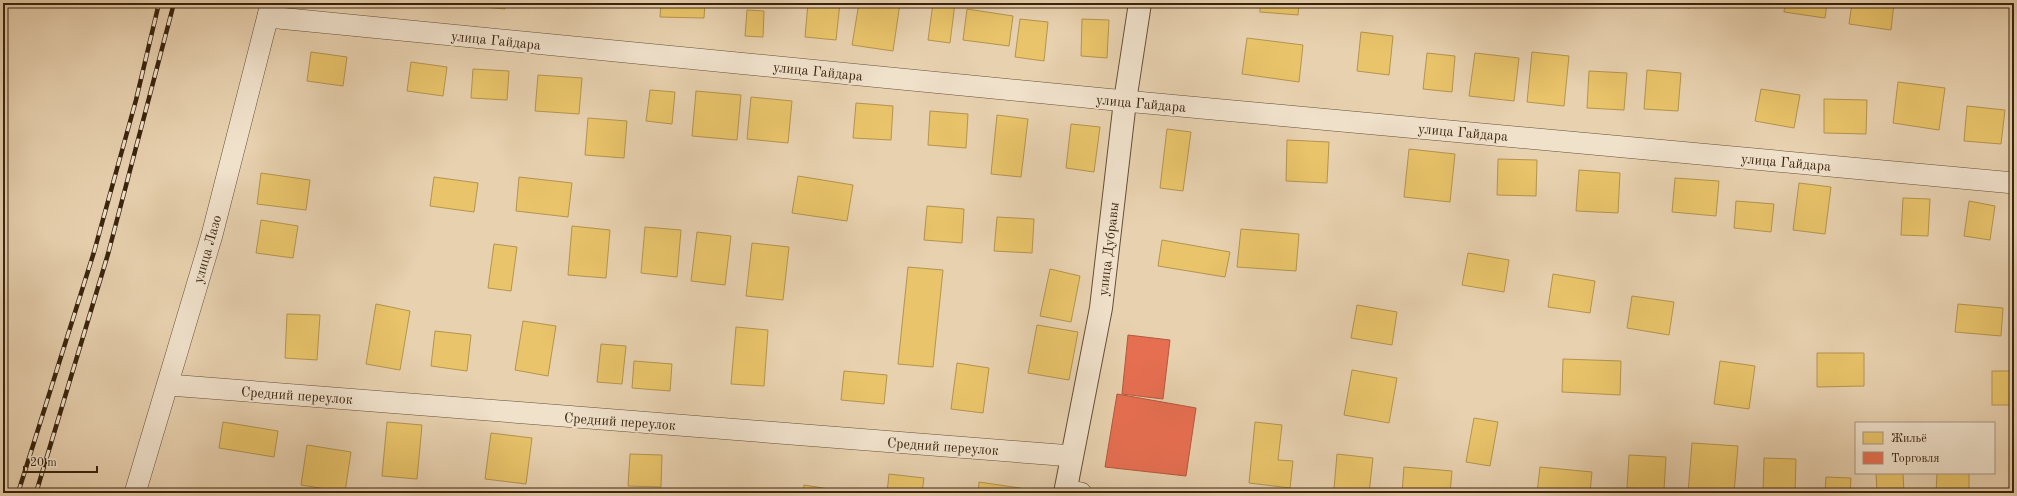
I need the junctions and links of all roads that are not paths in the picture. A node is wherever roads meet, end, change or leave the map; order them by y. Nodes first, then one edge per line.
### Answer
1 (1140, 3) edge
2 (269, 10) edge
3 (1125, 101) junction
4 (2014, 183) edge
5 (168, 385) junction
6 (1072, 456) junction
7 (1071, 492) edge
8 (135, 493) edge

1 - 3 street, улица Дубравы
2 - 3 street, улица Гайдара
2 - 5 street, улица Лазо
3 - 4 street, улица Гайдара
3 - 6 street, улица Дубравы
5 - 6 street, Средний переулок
5 - 8 street, улица Лазо
6 - 7 street, улица Дубравы

